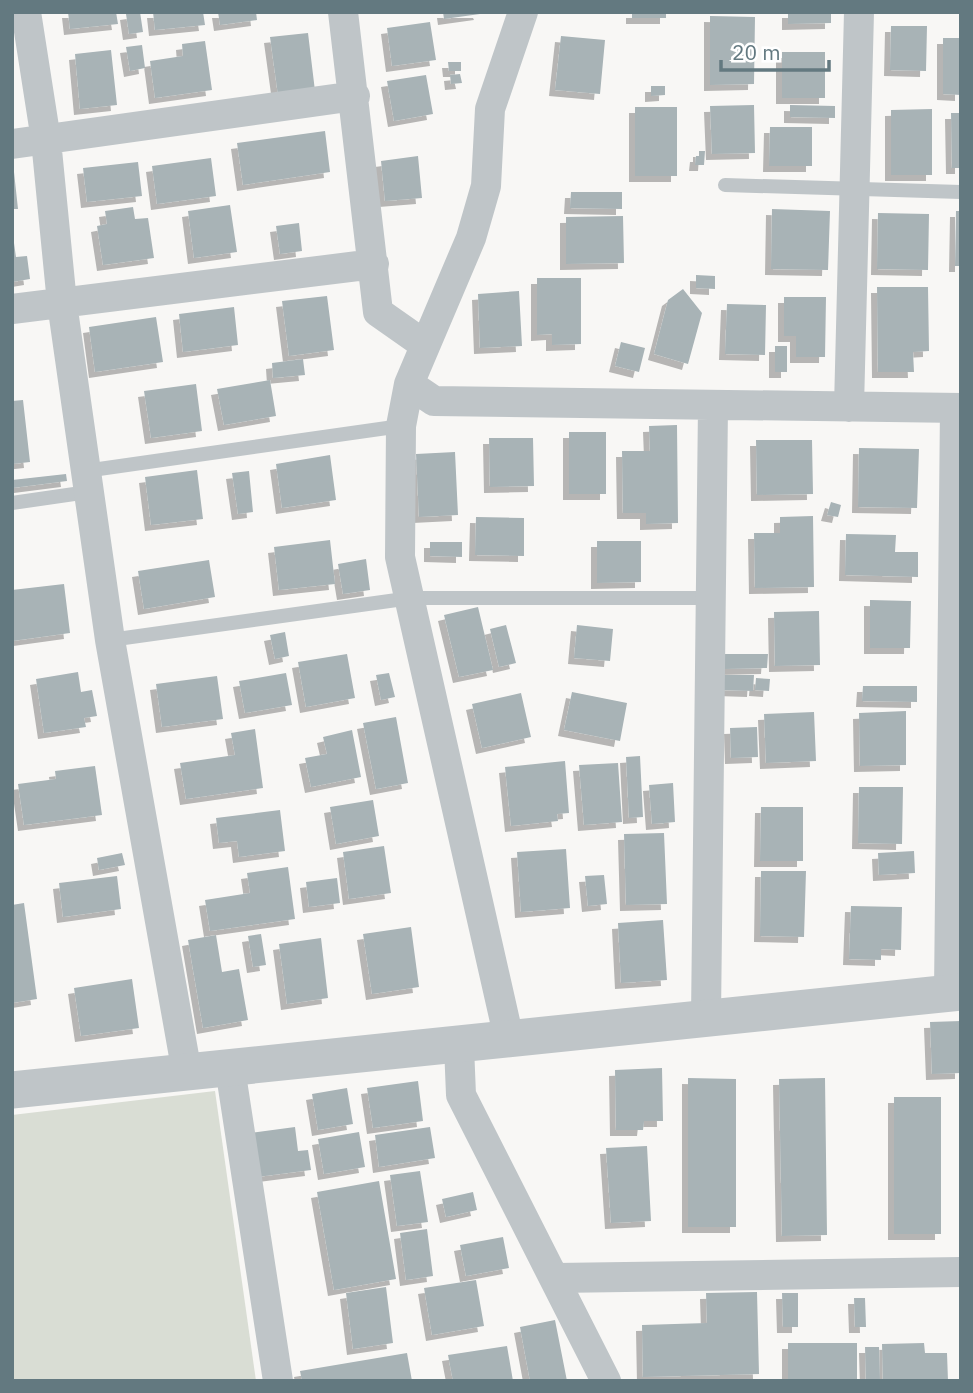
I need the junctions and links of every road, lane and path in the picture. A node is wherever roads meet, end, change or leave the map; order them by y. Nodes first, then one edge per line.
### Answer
1 (26, 12) edge
2 (343, 12) edge
3 (523, 12) edge
4 (859, 12) edge
5 (355, 96) junction
6 (46, 140) junction
7 (12, 144) edge
8 (725, 185) dead end
9 (855, 190) junction
10 (961, 192) edge
11 (374, 264) junction
12 (62, 303) junction
13 (12, 309) edge
14 (425, 345) junction
15 (410, 384) junction
16 (713, 406) junction
17 (849, 407) junction
18 (958, 408) edge
19 (401, 426) junction
20 (87, 482) junction
21 (12, 503) edge
22 (411, 598) junction
23 (711, 598) junction
24 (110, 640) junction
25 (955, 993) edge
26 (706, 1017) junction
27 (509, 1039) junction
28 (459, 1046) junction
29 (230, 1068) junction
30 (187, 1073) junction
31 (12, 1090) edge
32 (961, 1272) edge
33 (556, 1278) junction
34 (278, 1381) edge
35 (606, 1381) edge

1 - 6 street
2 - 5 street
3 - 14 street
4 - 9 street
5 - 6 street
5 - 11 street
6 - 7 street
6 - 12 street
8 - 9 lane
9 - 10 lane
9 - 17 street
11 - 12 street
11 - 14 street
12 - 13 street
12 - 20 street
14 - 15 street
15 - 16 street
15 - 19 street
16 - 17 street
16 - 23 street
17 - 18 street
18 - 25 street
19 - 20 lane
19 - 22 street
20 - 21 lane
20 - 24 street
22 - 23 lane
22 - 24 lane
22 - 27 street
23 - 26 street
24 - 30 street
25 - 26 street
26 - 27 street
27 - 28 street
28 - 29 street
28 - 33 street
29 - 30 street
29 - 34 street
30 - 31 street
32 - 33 street
33 - 35 street

